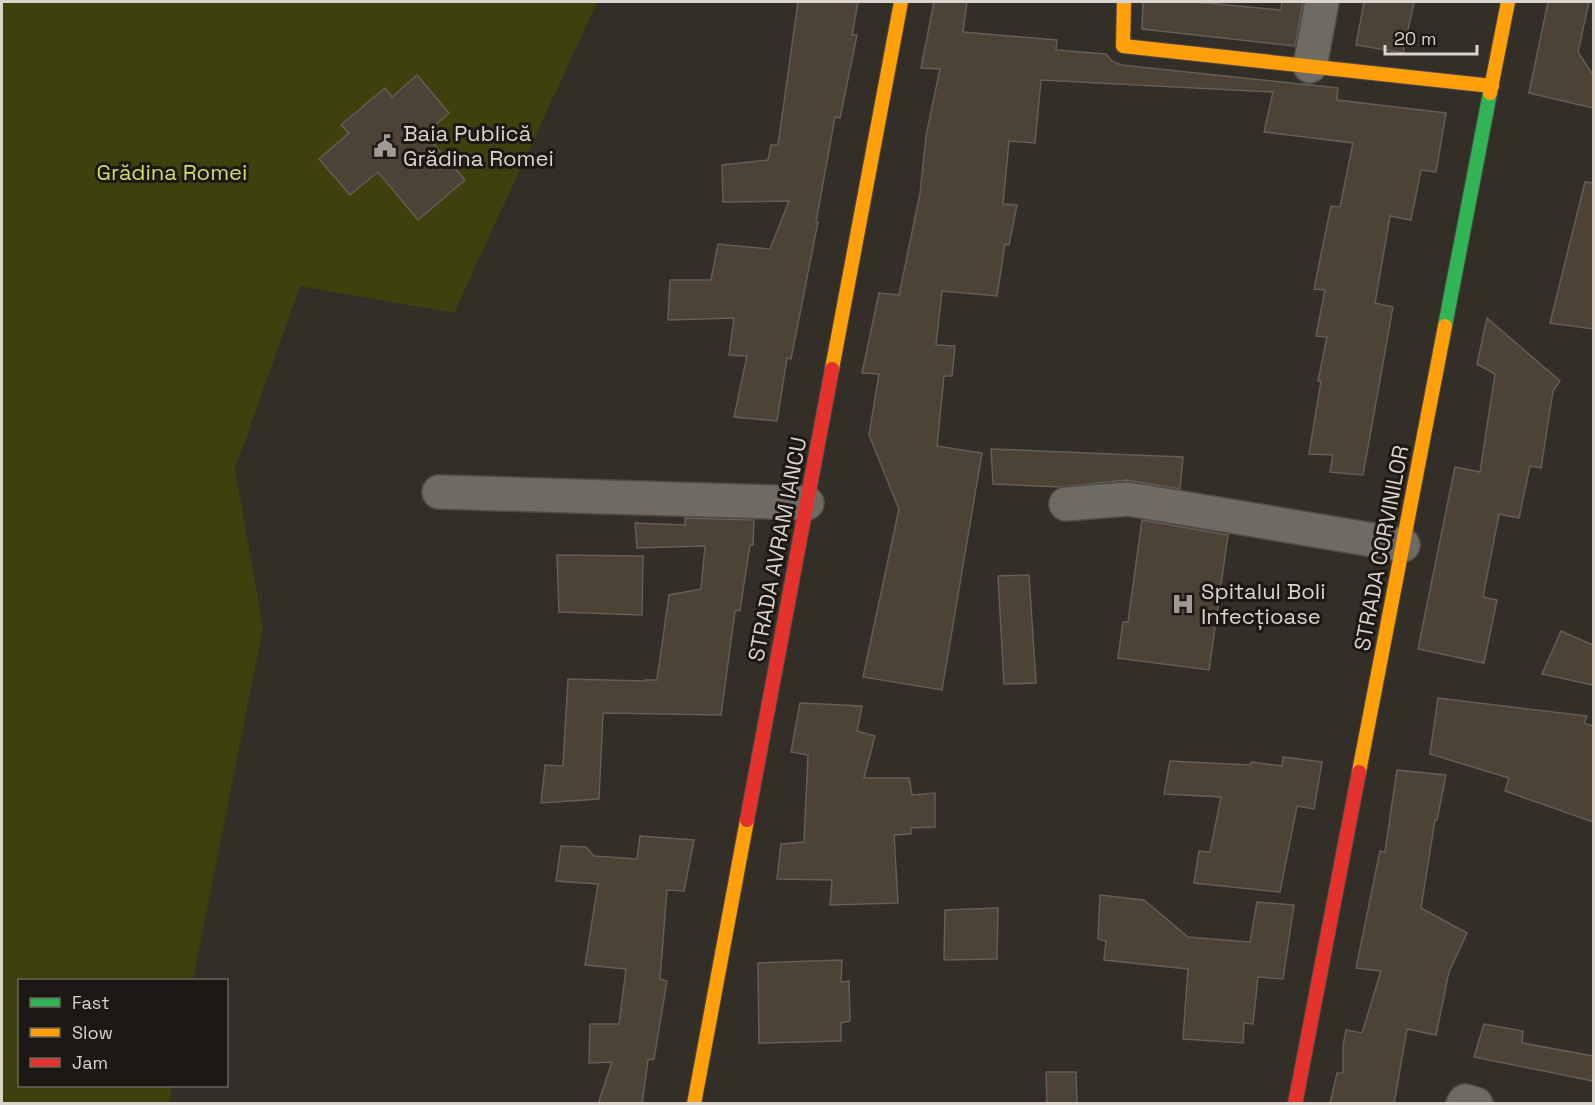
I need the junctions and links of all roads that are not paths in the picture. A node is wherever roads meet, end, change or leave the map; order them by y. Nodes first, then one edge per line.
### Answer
1 (901, 2) edge
2 (1124, 2) edge
3 (1322, 2) edge
4 (1508, 2) edge
5 (1310, 66) junction
6 (1492, 86) junction
7 (439, 492) dead end
8 (807, 503) junction
9 (1066, 504) dead end
10 (1403, 545) junction
11 (694, 1104) edge
12 (1295, 1104) edge
13 (1463, 1104) edge
14 (1476, 1104) edge

1 - 8 street, STRADA AVRAM IANCU
2 - 5 street
3 - 5 street
4 - 6 street, STRADA CORVINILOR
5 - 6 street
6 - 10 street, STRADA CORVINILOR
7 - 8 street
8 - 11 street, STRADA AVRAM IANCU
9 - 10 street
10 - 12 street, STRADA CORVINILOR
13 - 14 street

